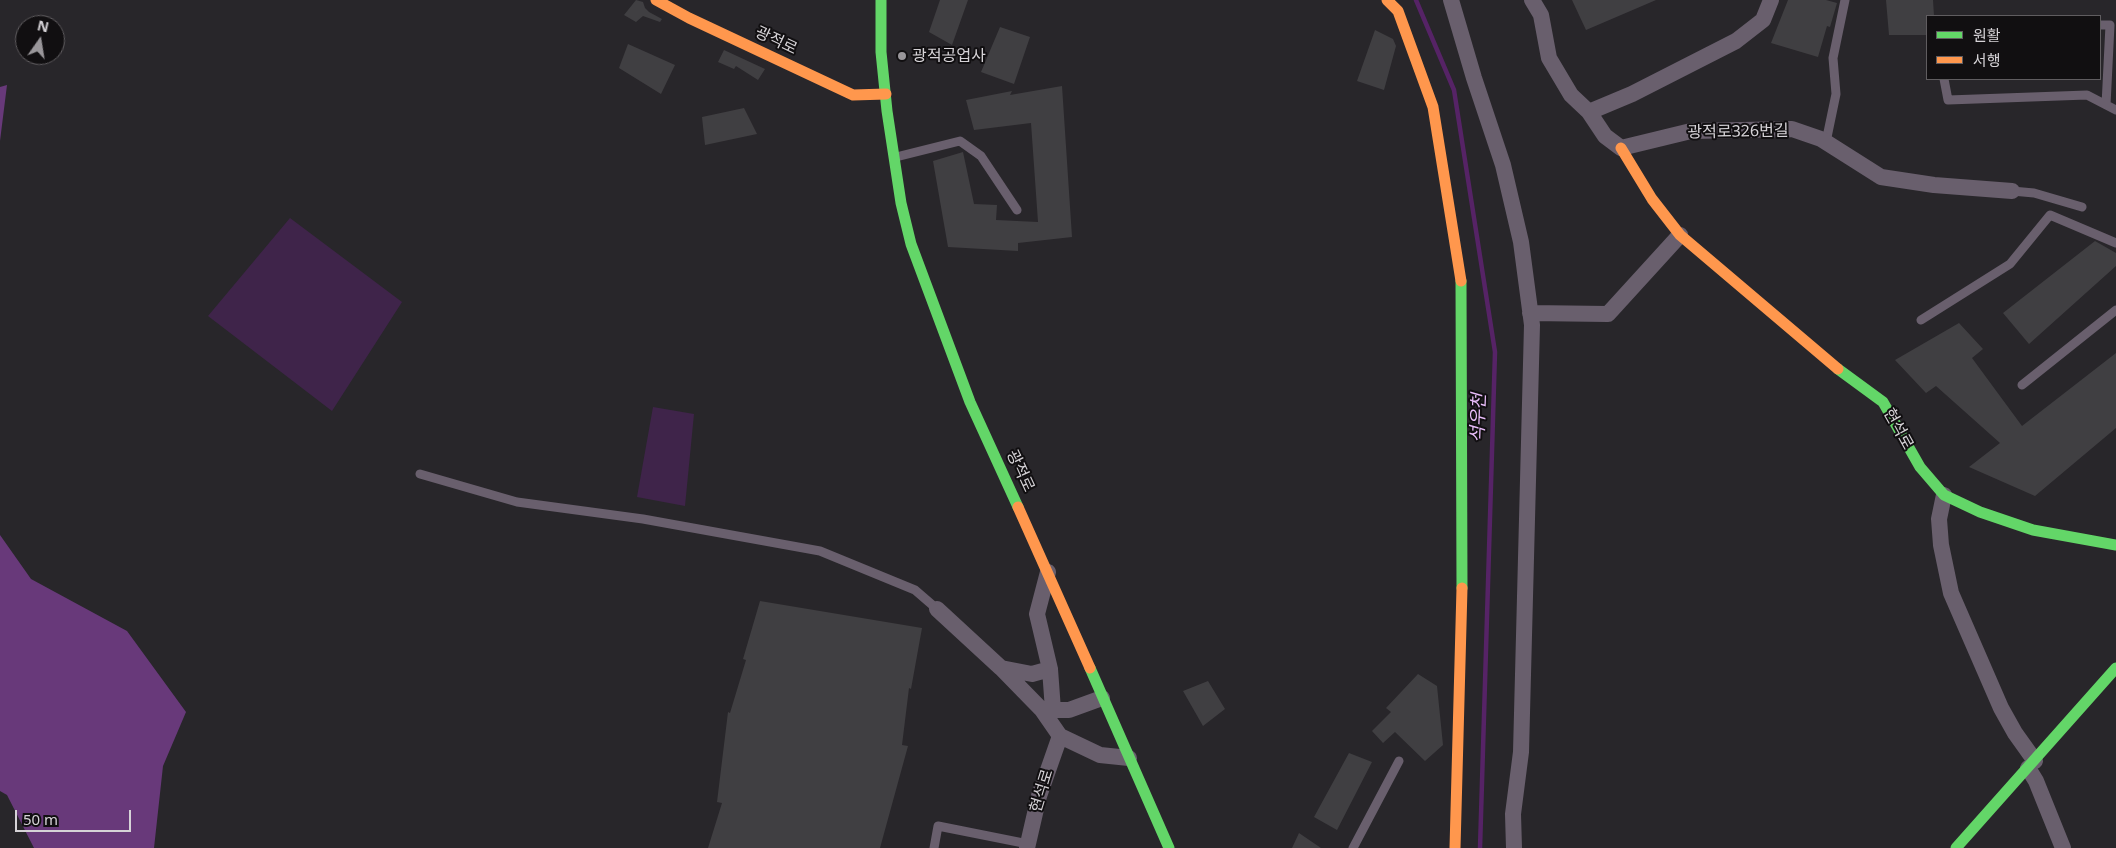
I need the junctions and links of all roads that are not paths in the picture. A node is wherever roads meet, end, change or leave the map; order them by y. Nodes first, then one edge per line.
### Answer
1 (656, 0) edge
2 (881, 0) edge
3 (1387, 0) edge
4 (1451, 0) edge
5 (1532, 0) edge
6 (1771, 0) edge
7 (1845, 0) edge
8 (2113, 25) edge
9 (1944, 80) edge
10 (886, 94) junction
11 (2106, 105) junction
12 (2116, 110) edge
13 (1588, 112) junction
14 (1826, 142) junction
15 (1621, 148) junction
16 (894, 158) junction
17 (2012, 191) joint
18 (2082, 207) dead end
19 (1017, 210) dead end
20 (1680, 235) junction
21 (2116, 243) edge
22 (2116, 310) edge
23 (1530, 313) junction
24 (1921, 320) dead end
25 (2022, 385) dead end
26 (420, 474) dead end
27 (1944, 495) junction
28 (2116, 545) edge
29 (1048, 572) junction
30 (937, 609) joint
31 (1001, 668) junction
32 (2116, 668) edge
33 (1050, 669) junction
34 (1102, 698) junction
35 (1047, 710) junction
36 (1060, 736) junction
37 (1129, 758) junction
38 (1399, 761) dead end
39 (2031, 764) junction
40 (1027, 846) edge
41 (934, 848) edge
42 (1169, 848) edge
43 (1353, 848) edge
44 (1454, 848) edge
45 (1514, 848) edge
46 (1956, 848) edge
47 (2063, 848) edge

1 - 10 street, 광적로
2 - 10 street, 광적로
3 - 44 street
4 - 23 street
5 - 13 street
6 - 13 street
7 - 14 lane
8 - 11 lane
9 - 11 lane
10 - 16 street, 광적로
11 - 12 lane
13 - 15 street
14 - 15 street, 광적로326번길
14 - 17 street, 광적로326번길
15 - 20 street, 현석로
16 - 19 lane
16 - 29 street, 광적로
17 - 18 lane
20 - 23 street
20 - 27 street, 현석로
21 - 24 lane
22 - 25 lane
23 - 45 street
26 - 30 lane
27 - 28 street
27 - 39 street
29 - 33 street
29 - 34 street, 광적로
30 - 31 street
31 - 33 street
31 - 35 street
32 - 39 street
33 - 35 street
34 - 35 street
34 - 37 street, 광적로
35 - 36 street
36 - 37 street
36 - 40 street, 현석로
37 - 42 street, 광적로
38 - 43 lane
39 - 46 street
39 - 47 street
40 - 41 lane

